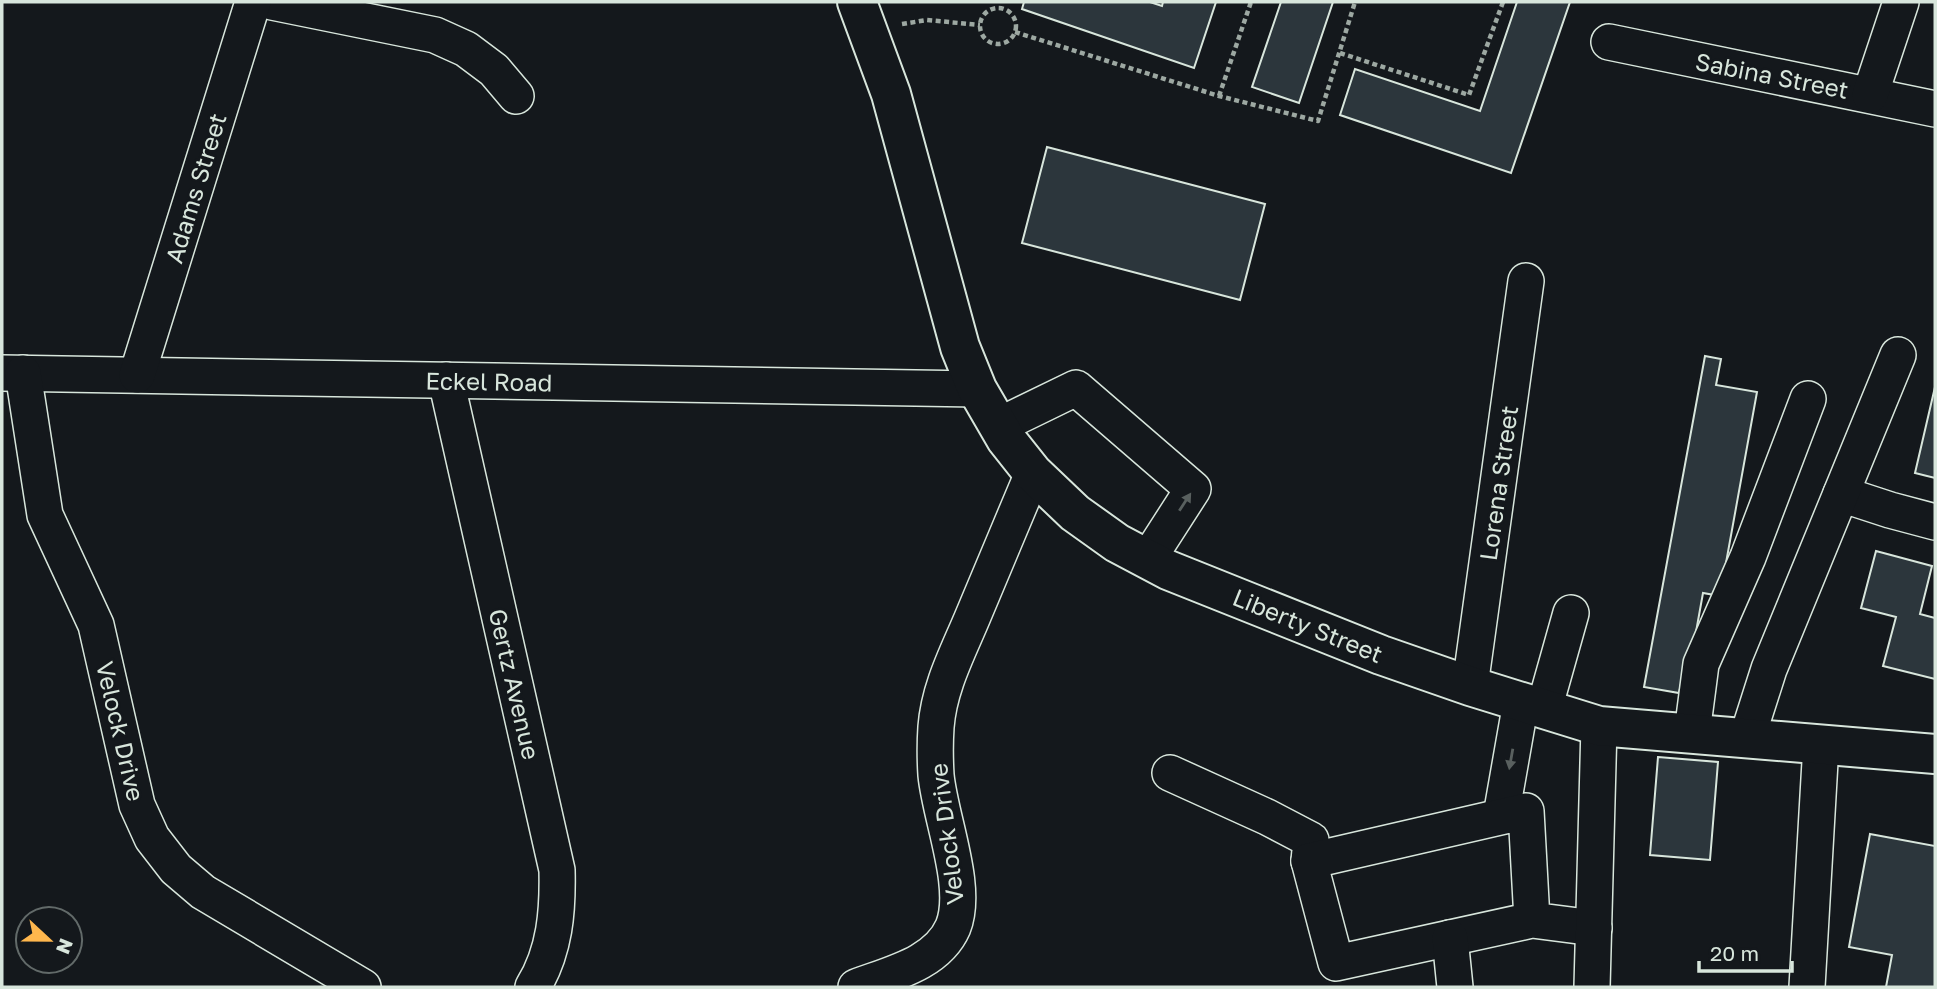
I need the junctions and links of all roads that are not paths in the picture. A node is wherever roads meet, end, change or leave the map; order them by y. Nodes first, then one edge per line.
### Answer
1 (253, 2) edge
2 (272, 2) edge
3 (1902, 2) edge
4 (862, 15) edge
5 (1609, 42) dead end
6 (1870, 95) junction
7 (516, 96) dead end
8 (1935, 109) edge
9 (1526, 281) dead end
10 (1898, 355) dead end
11 (12, 373) edge
12 (136, 375) junction
13 (446, 380) junction
14 (977, 389) junction
15 (1808, 400) dead end
16 (998, 426) junction
17 (1033, 473) junction
18 (1841, 494) junction
19 (1935, 522) edge
20 (1148, 559) junction
21 (1571, 613) dead end
22 (1470, 686) junction
23 (1533, 705) junction
24 (1600, 726) junction
25 (1692, 733) junction
26 (1747, 738) junction
27 (1821, 744) junction
28 (1935, 754) edge
29 (1170, 773) dead end
30 (1501, 816) junction
31 (1309, 861) junction
32 (1532, 920) junction
33 (1594, 928) junction
34 (1450, 938) junction
35 (363, 987) edge
36 (533, 987) edge
37 (856, 987) edge
38 (1455, 987) edge
39 (1592, 987) edge
40 (1807, 987) edge

1 - 12 street, Adams Street
2 - 7 street
3 - 6 street
4 - 14 main road, Liberty Street
5 - 6 street, Sabina Street
6 - 8 street, Sabina Street
9 - 22 street, Lorena Street
10 - 18 street
11 - 12 street, Eckel Road
11 - 35 street, Velock Drive
12 - 13 street, Eckel Road
13 - 14 street, Eckel Road
13 - 36 street, Gertz Avenue
14 - 16 main road, Liberty Street
15 - 25 street
16 - 17 main road, Liberty Street
20 -> 16 street
17 - 20 main road, Liberty Street
17 - 37 street, Velock Drive
18 - 19 street
18 - 26 street
20 - 22 main road, Liberty Street
21 - 23 street
22 - 23 main road, Liberty Street
23 - 24 main road, Liberty Street
23 -> 30 street
24 - 25 main road, Liberty Street
24 - 33 street
25 - 26 main road, Liberty Street
26 - 27 main road, Liberty Street
27 - 28 main road, Liberty Street
27 - 40 street
29 - 31 street
30 - 31 street
30 - 32 street
31 - 34 street
32 - 33 street
32 - 34 street
33 - 39 street
34 - 38 street

